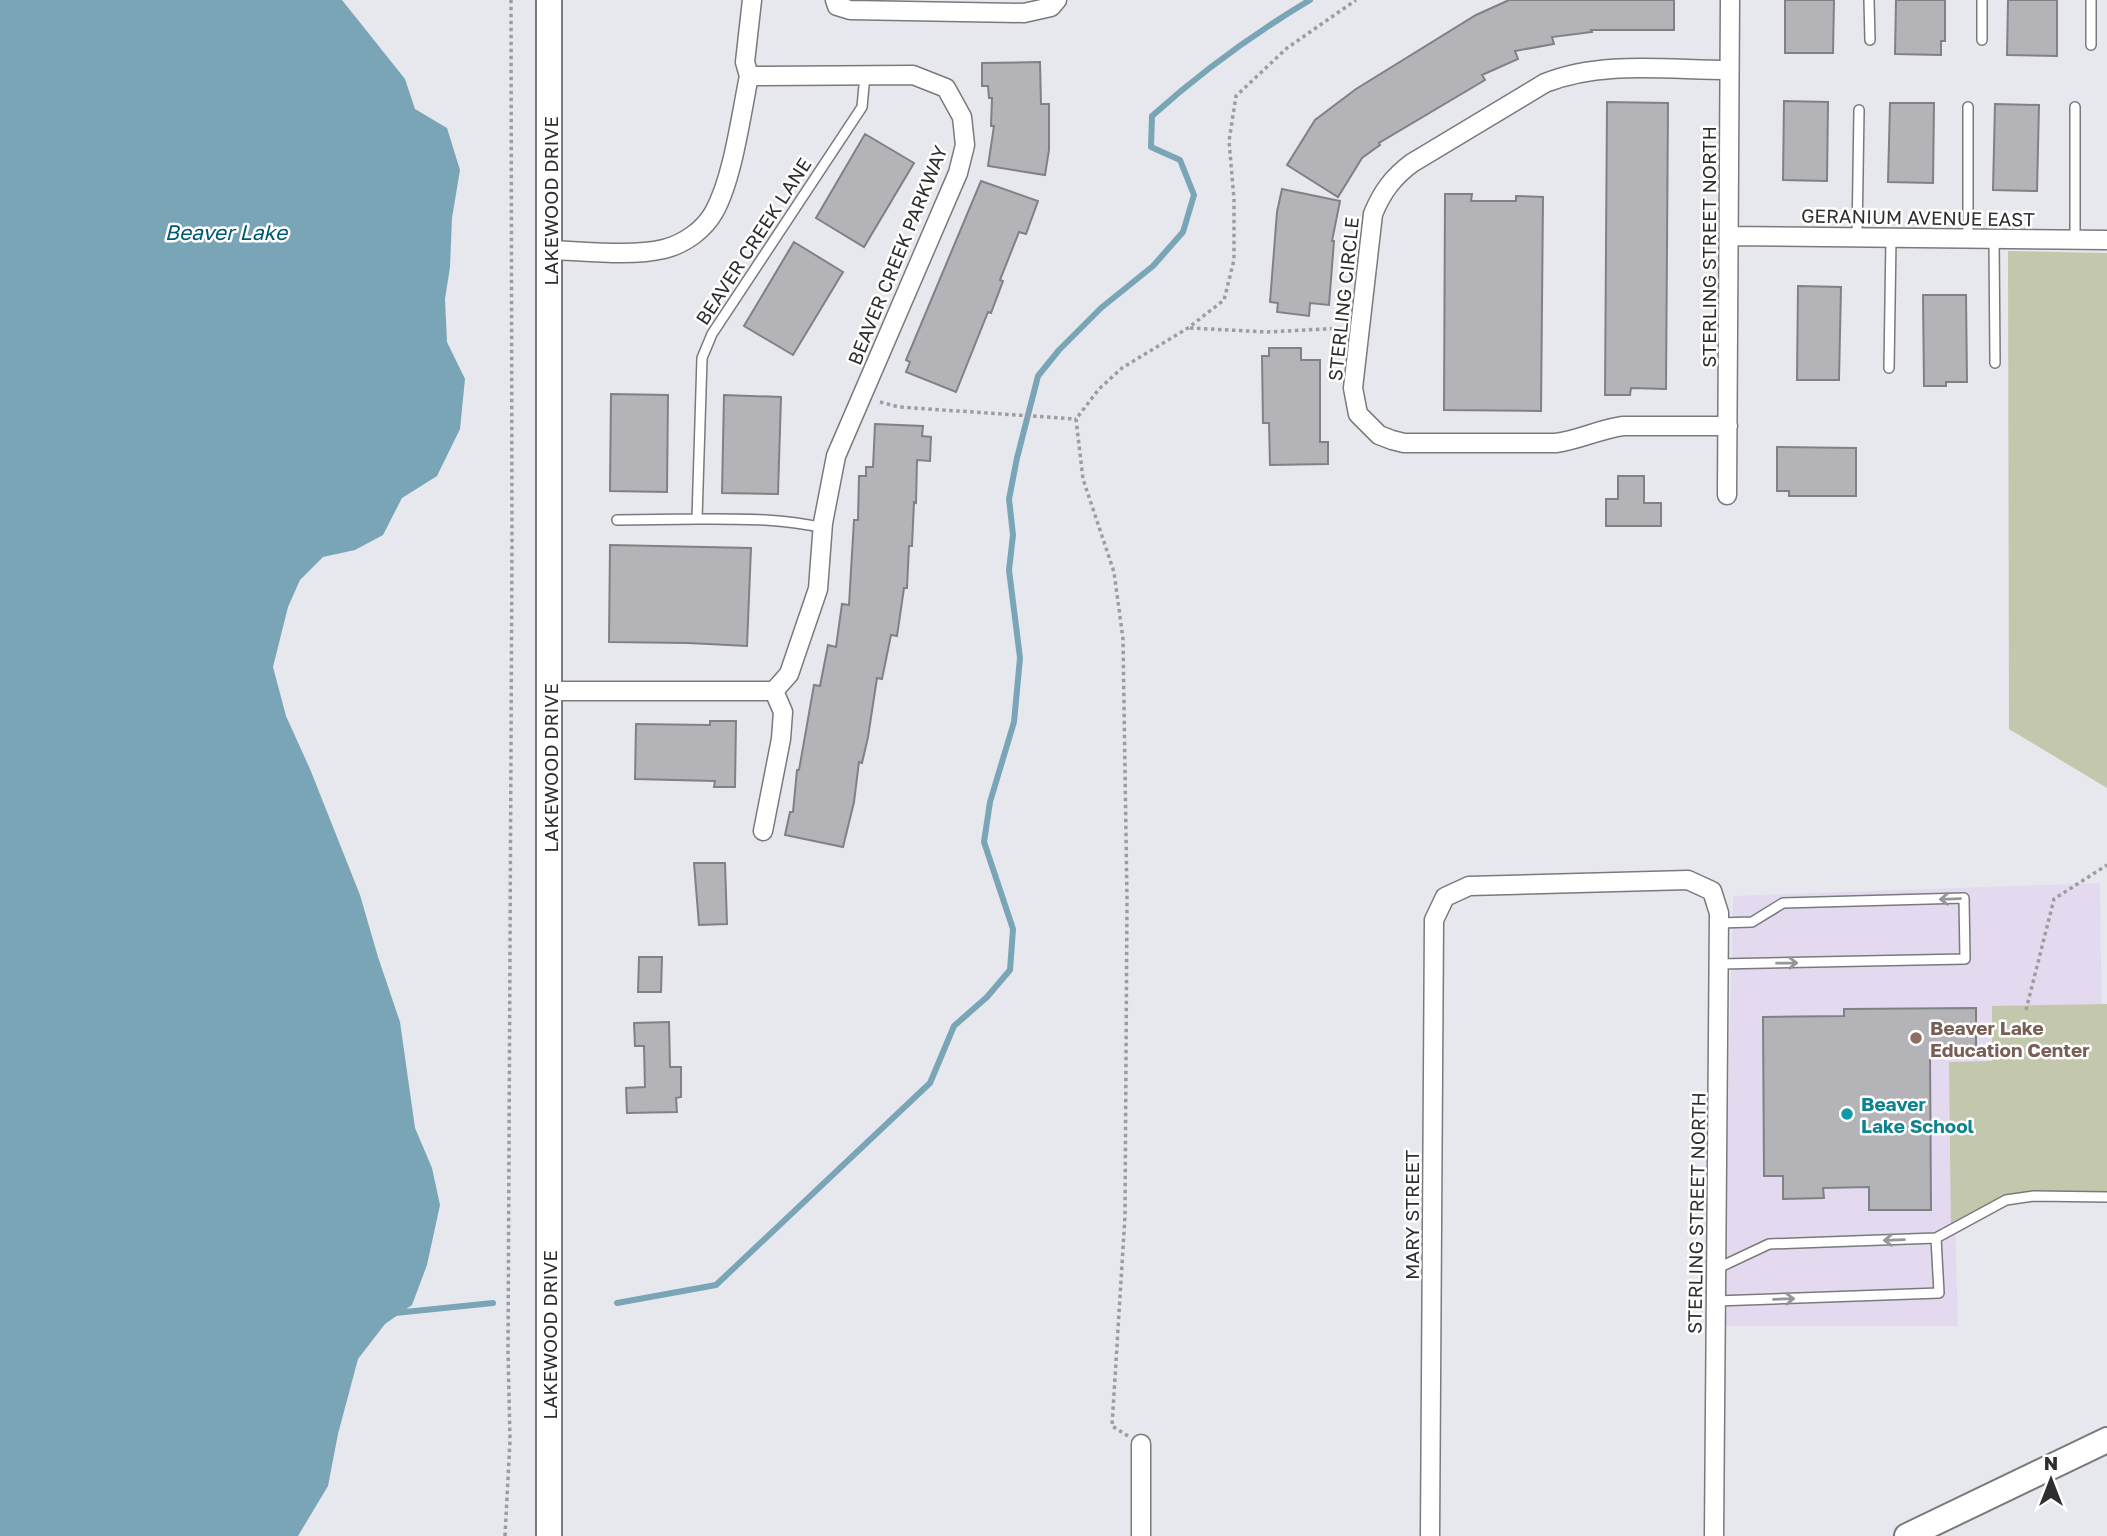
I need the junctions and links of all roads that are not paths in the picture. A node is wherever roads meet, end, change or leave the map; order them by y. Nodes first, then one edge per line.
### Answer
1 (549, 0) edge
2 (752, 0) edge
3 (835, 0) edge
4 (1058, 0) edge
5 (1730, 0) edge
6 (1869, 0) edge
7 (1982, 0) edge
8 (2091, 0) edge
9 (1870, 40) dead end
10 (1982, 40) dead end
11 (2091, 46) dead end
12 (1730, 70) junction
13 (865, 75) junction
14 (749, 76) junction
15 (1968, 107) dead end
16 (2075, 107) dead end
17 (1859, 110) dead end
18 (1729, 236) junction
19 (1857, 237) junction
20 (1891, 238) junction
21 (1968, 238) junction
22 (1994, 239) junction
23 (2075, 240) junction
24 (2107, 240) edge
25 (550, 250) junction
26 (1995, 363) dead end
27 (1889, 368) dead end
28 (1728, 426) junction
29 (1727, 495) dead end
30 (696, 519) junction
31 (617, 520) dead end
32 (823, 528) junction
33 (550, 691) junction
34 (774, 691) junction
35 (763, 831) dead end
36 (1712, 891) joint
37 (1719, 923) junction
38 (1719, 964) junction
39 (2107, 1197) edge
40 (1936, 1238) junction
41 (1718, 1268) junction
42 (1716, 1301) junction
43 (2107, 1440) edge
44 (1141, 1444) road end
45 (549, 1536) edge
46 (1141, 1536) edge
47 (1430, 1536) edge
48 (1714, 1536) edge
49 (1907, 1536) edge

1 - 25 street, LAKEWOOD DRIVE
2 - 14 street
3 - 4 street
5 - 12 street, STERLING STREET NORTH
6 - 9 lane
7 - 10 lane
8 - 11 lane
12 - 18 street, STERLING STREET NORTH
12 - 28 street, STERLING CIRCLE
13 - 14 street, BEAVER CREEK PARKWAY
13 - 30 lane, BEAVER CREEK LANE
13 - 32 street, BEAVER CREEK PARKWAY
14 - 25 street
15 - 21 lane
16 - 23 lane
17 - 19 lane
18 - 19 street, GERANIUM AVENUE EAST
18 - 28 street, STERLING STREET NORTH
19 - 20 street, GERANIUM AVENUE EAST
20 - 21 street, GERANIUM AVENUE EAST
20 - 27 lane
21 - 22 street, GERANIUM AVENUE EAST
22 - 23 street, GERANIUM AVENUE EAST
22 - 26 lane
23 - 24 street, GERANIUM AVENUE EAST
25 - 33 street, LAKEWOOD DRIVE
28 - 29 street, STERLING STREET NORTH
30 - 31 lane
30 - 32 lane
32 - 34 street, BEAVER CREEK PARKWAY
33 - 34 street
33 - 45 street, LAKEWOOD DRIVE
34 - 35 street
36 - 37 street, STERLING STREET NORTH
36 - 47 street, MARY STREET
37 - 38 street, STERLING STREET NORTH
38 -> 37 lane
38 - 41 street, STERLING STREET NORTH
39 - 40 lane
40 -> 41 lane
42 -> 40 lane
41 - 42 street, STERLING STREET NORTH
42 - 48 street, STERLING STREET NORTH
43 - 49 street
44 - 46 street

